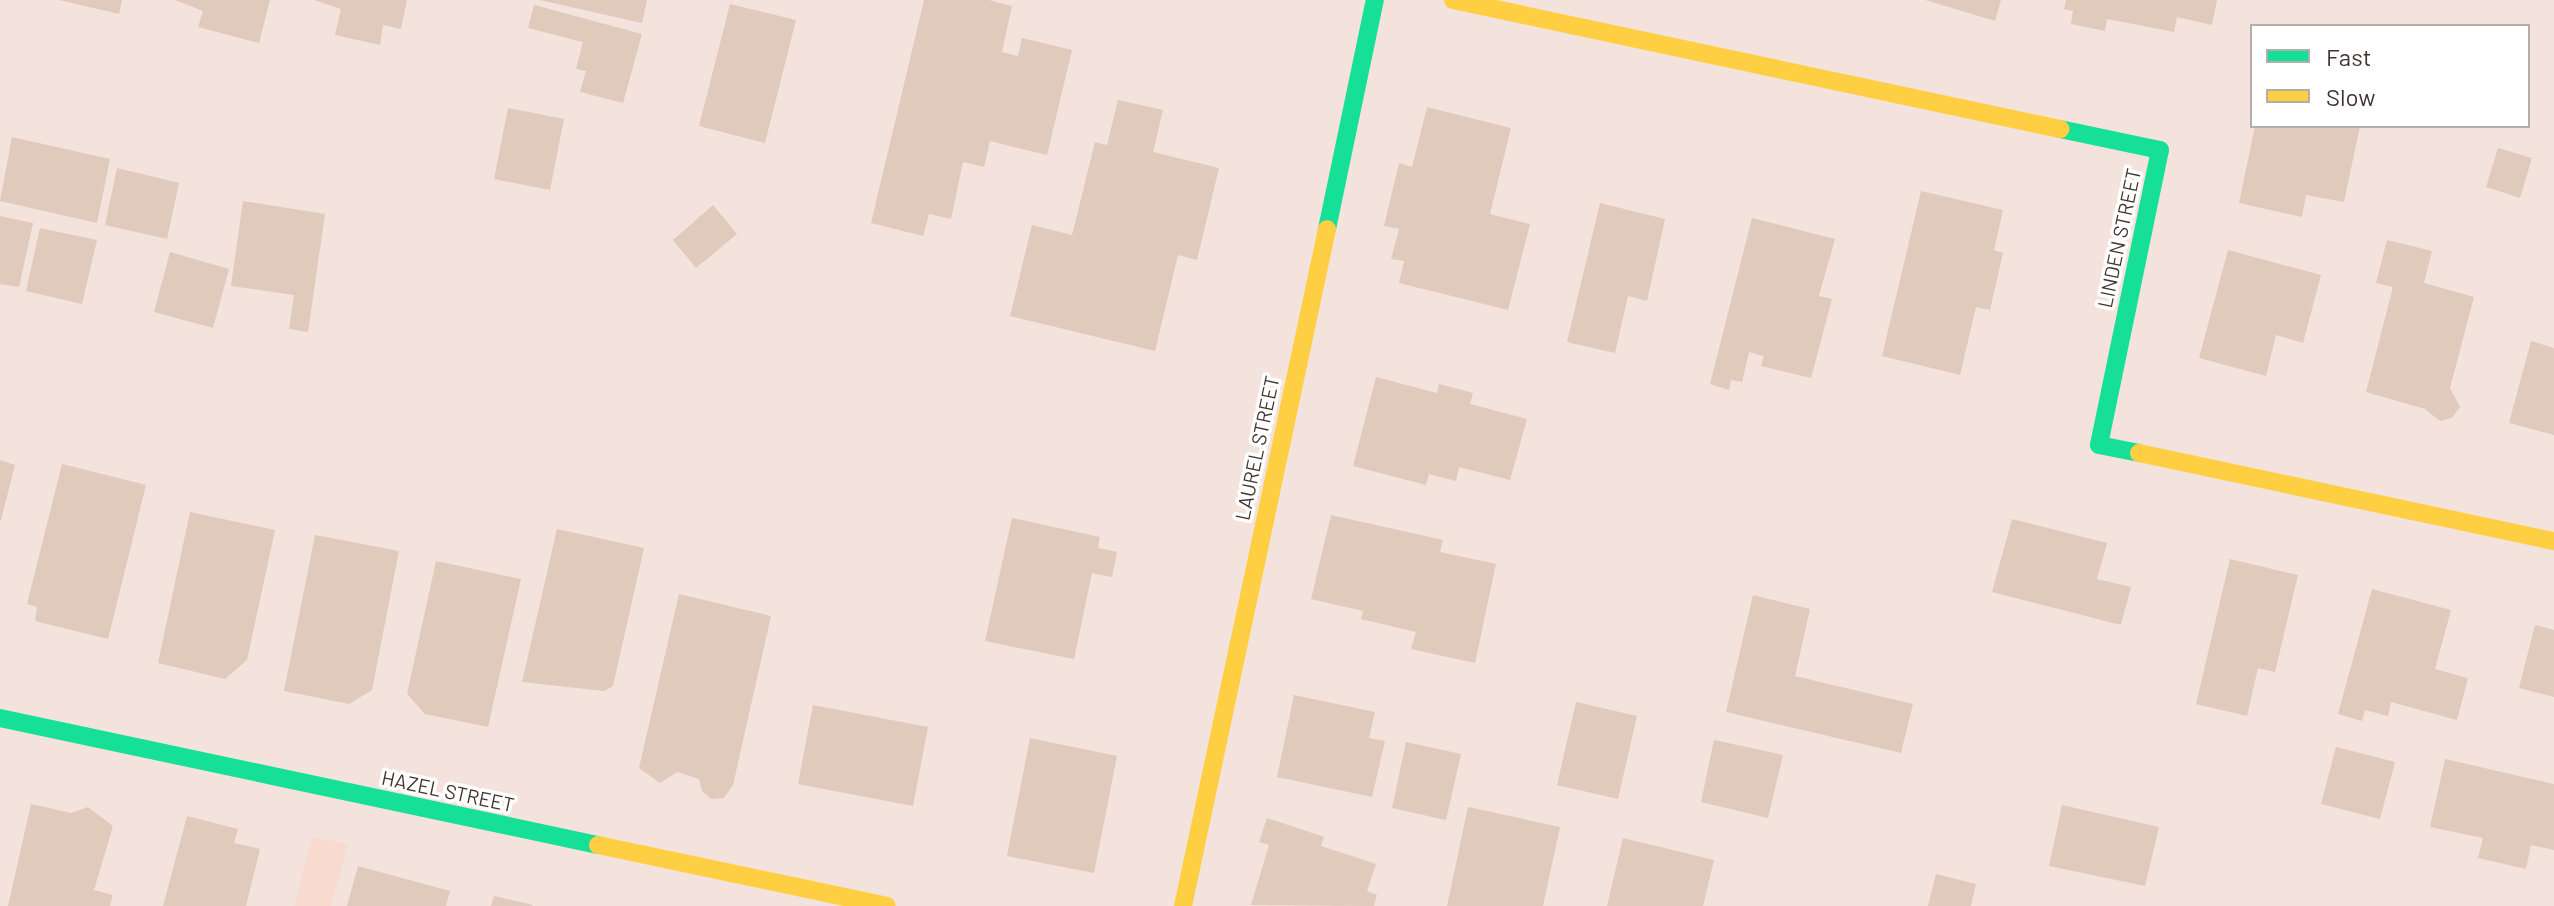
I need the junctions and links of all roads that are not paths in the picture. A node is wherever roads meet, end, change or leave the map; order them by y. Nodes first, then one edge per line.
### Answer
1 (1375, 0) edge
2 (1453, 0) edge
3 (2554, 541) edge
4 (0, 718) edge
5 (887, 906) edge
6 (1183, 906) edge

1 - 6 street, LAUREL STREET
2 - 3 street, LINDEN STREET
4 - 5 street, HAZEL STREET

